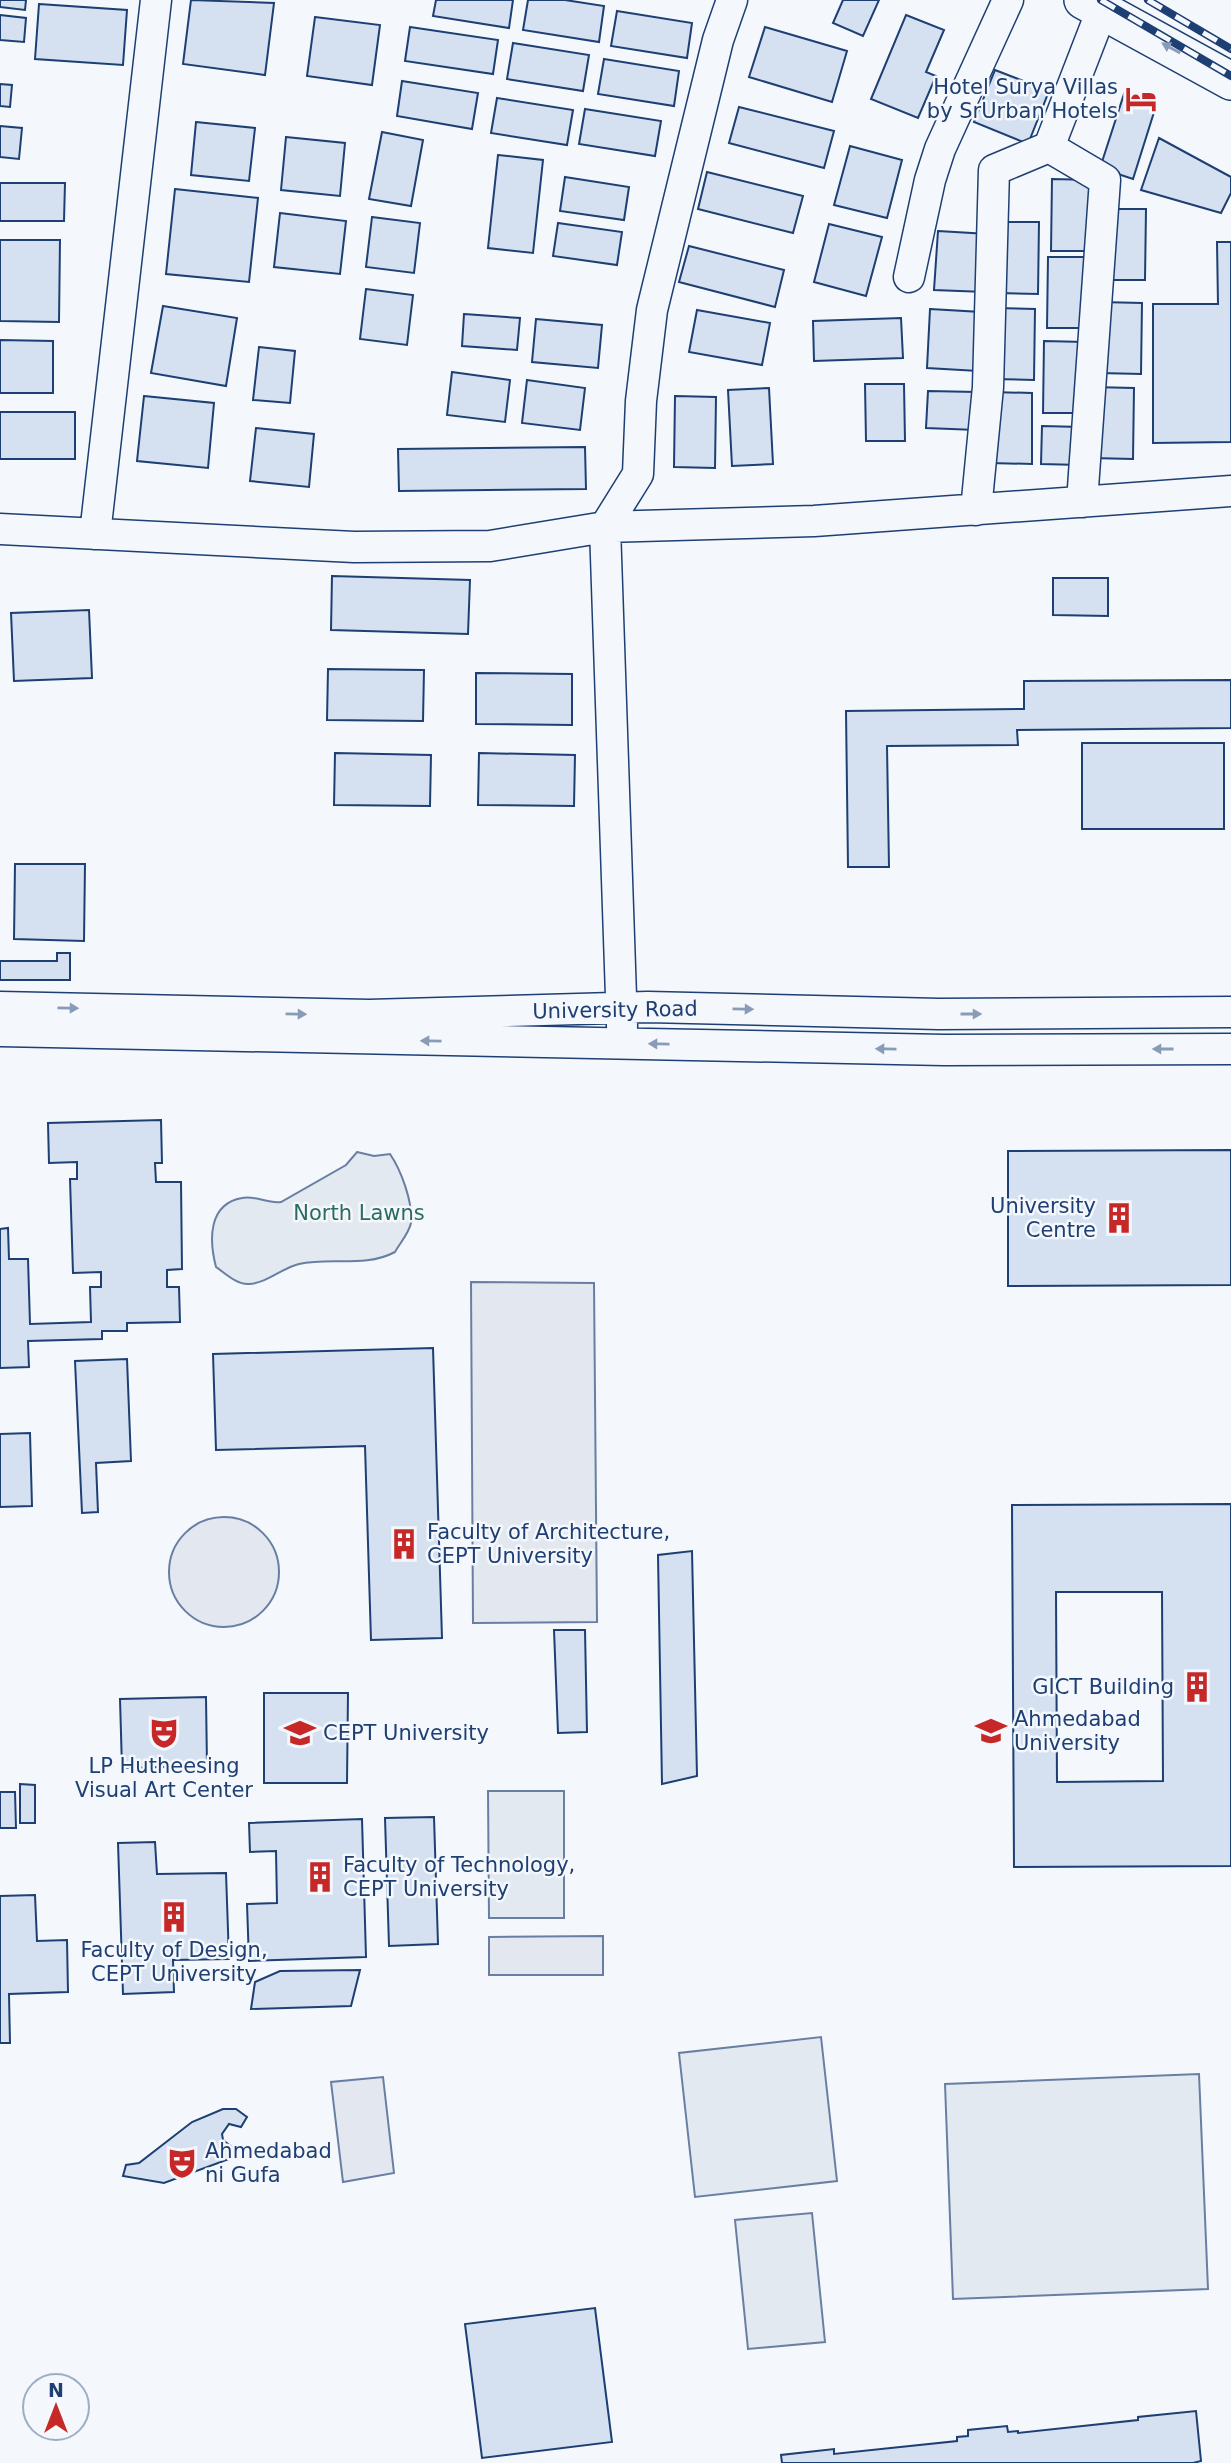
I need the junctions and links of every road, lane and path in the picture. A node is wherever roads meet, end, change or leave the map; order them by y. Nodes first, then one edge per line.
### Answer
1 (156, 0) edge
2 (732, 0) edge
3 (1008, 0) edge
4 (1106, 3) edge
5 (1231, 53) edge
6 (1231, 81) edge
7 (1049, 147) junction
8 (909, 276) dead end
9 (1231, 491) edge
10 (1082, 502) junction
11 (976, 510) junction
12 (605, 527) junction
13 (0, 529) edge
14 (95, 534) junction
15 (0, 1007) edge
16 (622, 1008) junction
17 (1231, 1012) edge
18 (0, 1031) edge
19 (623, 1043) junction
20 (1231, 1049) edge

1 - 14 street
2 - 12 street
3 - 8 street
4 - 5 main road
6 -> 4 main road
4 - 7 street
7 - 10 street
7 - 11 street
9 - 10 street
10 - 11 street
11 - 12 street
12 - 14 street
12 - 16 street
13 - 14 street
15 -> 16 street, University Road
16 -> 17 street, University Road
16 - 19 street
19 -> 18 street, University Road
20 -> 19 street, University Road

